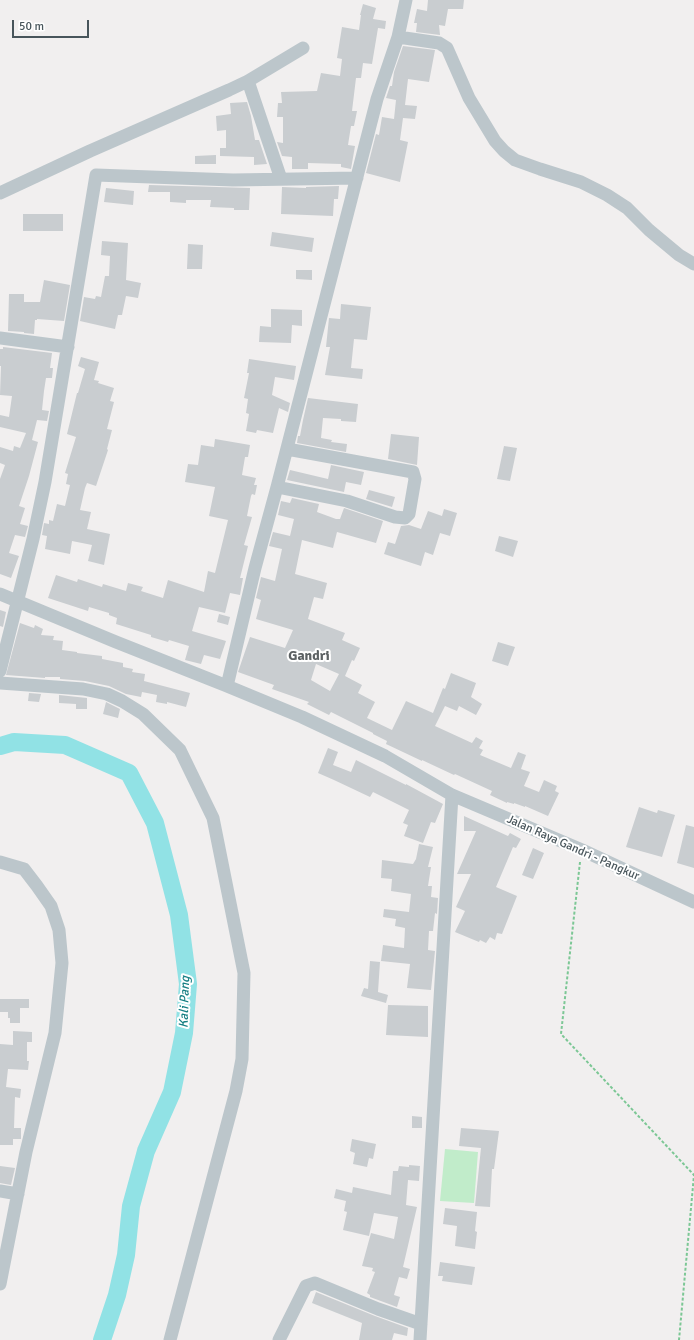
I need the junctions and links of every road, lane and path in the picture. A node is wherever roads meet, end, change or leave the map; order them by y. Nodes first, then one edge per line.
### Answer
1 (406, 0) edge
2 (398, 37) junction
3 (303, 48) dead end
4 (248, 81) junction
5 (357, 178) junction
6 (281, 179) junction
7 (0, 192) edge
8 (694, 264) edge
9 (0, 338) edge
10 (68, 347) junction
11 (287, 449) junction
12 (277, 487) junction
13 (0, 594) edge
14 (18, 600) junction
15 (0, 671) edge
16 (0, 683) edge
17 (227, 686) junction
18 (452, 795) junction
19 (582, 850) junction
20 (0, 862) edge
21 (694, 902) edge
22 (0, 1191) edge
23 (18, 1194) junction
24 (0, 1284) edge
25 (421, 1324) junction
26 (170, 1340) edge
27 (279, 1340) edge
28 (420, 1340) edge
29 (679, 1340) edge

1 - 2 street
2 - 5 street
2 - 8 street
3 - 4 street
4 - 6 street
4 - 7 street
5 - 6 street
5 - 11 street
6 - 10 street
9 - 10 street
10 - 14 street
11 - 12 street
11 - 12 street
12 - 17 street
13 - 14 street, Jalan Raya Gandri - Pangkur
14 - 15 street
14 - 17 street, Jalan Raya Gandri - Pangkur
16 - 26 street
17 - 18 street, Jalan Raya Gandri - Pangkur
18 - 19 street, Jalan Raya Gandri - Pangkur
18 - 25 street
19 - 21 street, Jalan Raya Gandri - Pangkur
19 - 29 path
20 - 23 street
22 - 23 street
23 - 24 street
25 - 27 street
25 - 28 street

